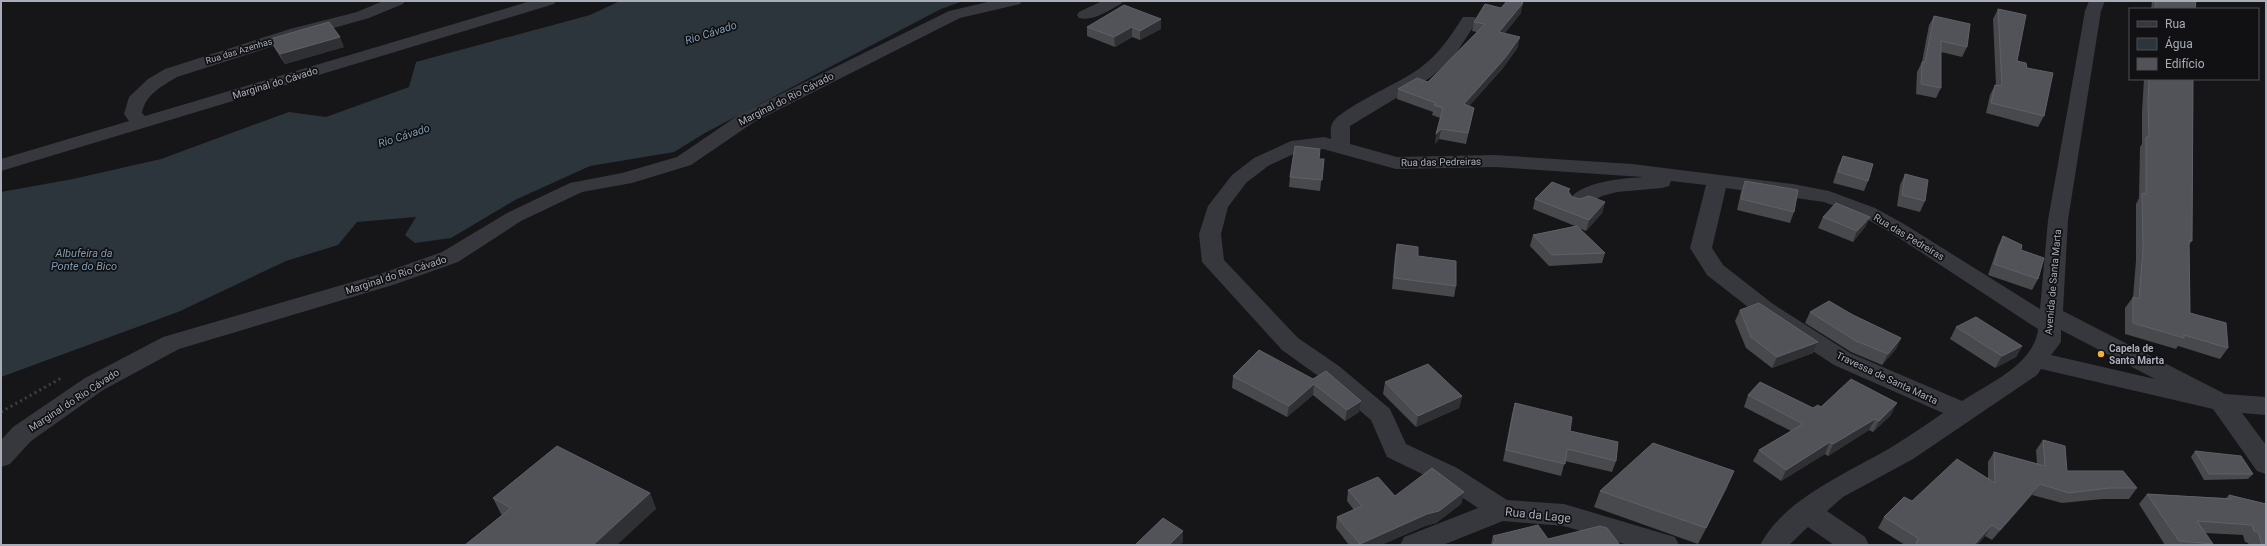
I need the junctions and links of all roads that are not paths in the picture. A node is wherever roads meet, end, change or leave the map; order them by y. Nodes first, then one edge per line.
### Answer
1 (397, 1) edge
2 (548, 1) edge
3 (1014, 1) edge
4 (1115, 1) edge
5 (2097, 1) edge
6 (1085, 16) dead end
7 (1469, 21) dead end
8 (141, 123) junction
9 (1340, 148) junction
10 (1, 164) edge
11 (1673, 175) junction
12 (1717, 181) junction
13 (1577, 202) edge
14 (2050, 320) junction
15 (2035, 360) junction
16 (2221, 402) junction
17 (2266, 406) edge
18 (1963, 412) junction
19 (1, 457) edge
20 (2266, 464) edge
21 (1502, 510) junction
22 (1809, 510) junction
23 (1414, 545) edge
24 (1665, 545) edge
25 (1774, 545) edge
26 (1855, 545) edge

1 - 8 street, Rua das Azenhas
2 - 8 street, Marginal do Cávado
3 - 19 street, Marginal do Rio Cávado
4 - 6 street
5 - 14 street, Avenida de Santa Marta
7 - 9 street
8 - 10 street, Marginal do Cávado
9 - 11 street, Rua das Pedreiras
9 - 21 street, Rua das Pedreiras
11 - 12 street, Rua das Pedreiras
11 - 13 street
12 - 14 street, Rua das Pedreiras
12 - 18 street, Travessa de Santa Marta
14 - 15 street, Avenida de Santa Marta
14 - 16 street, Rua das Pedreiras
15 - 16 street
15 - 18 street, Avenida de Santa Marta
16 - 17 street
16 - 20 street
18 - 22 street, Avenida de Santa Marta
21 - 23 street, Rua da Lage
21 - 24 street, Rua da Lage
22 - 25 street, Avenida de Santa Marta
22 - 26 street

